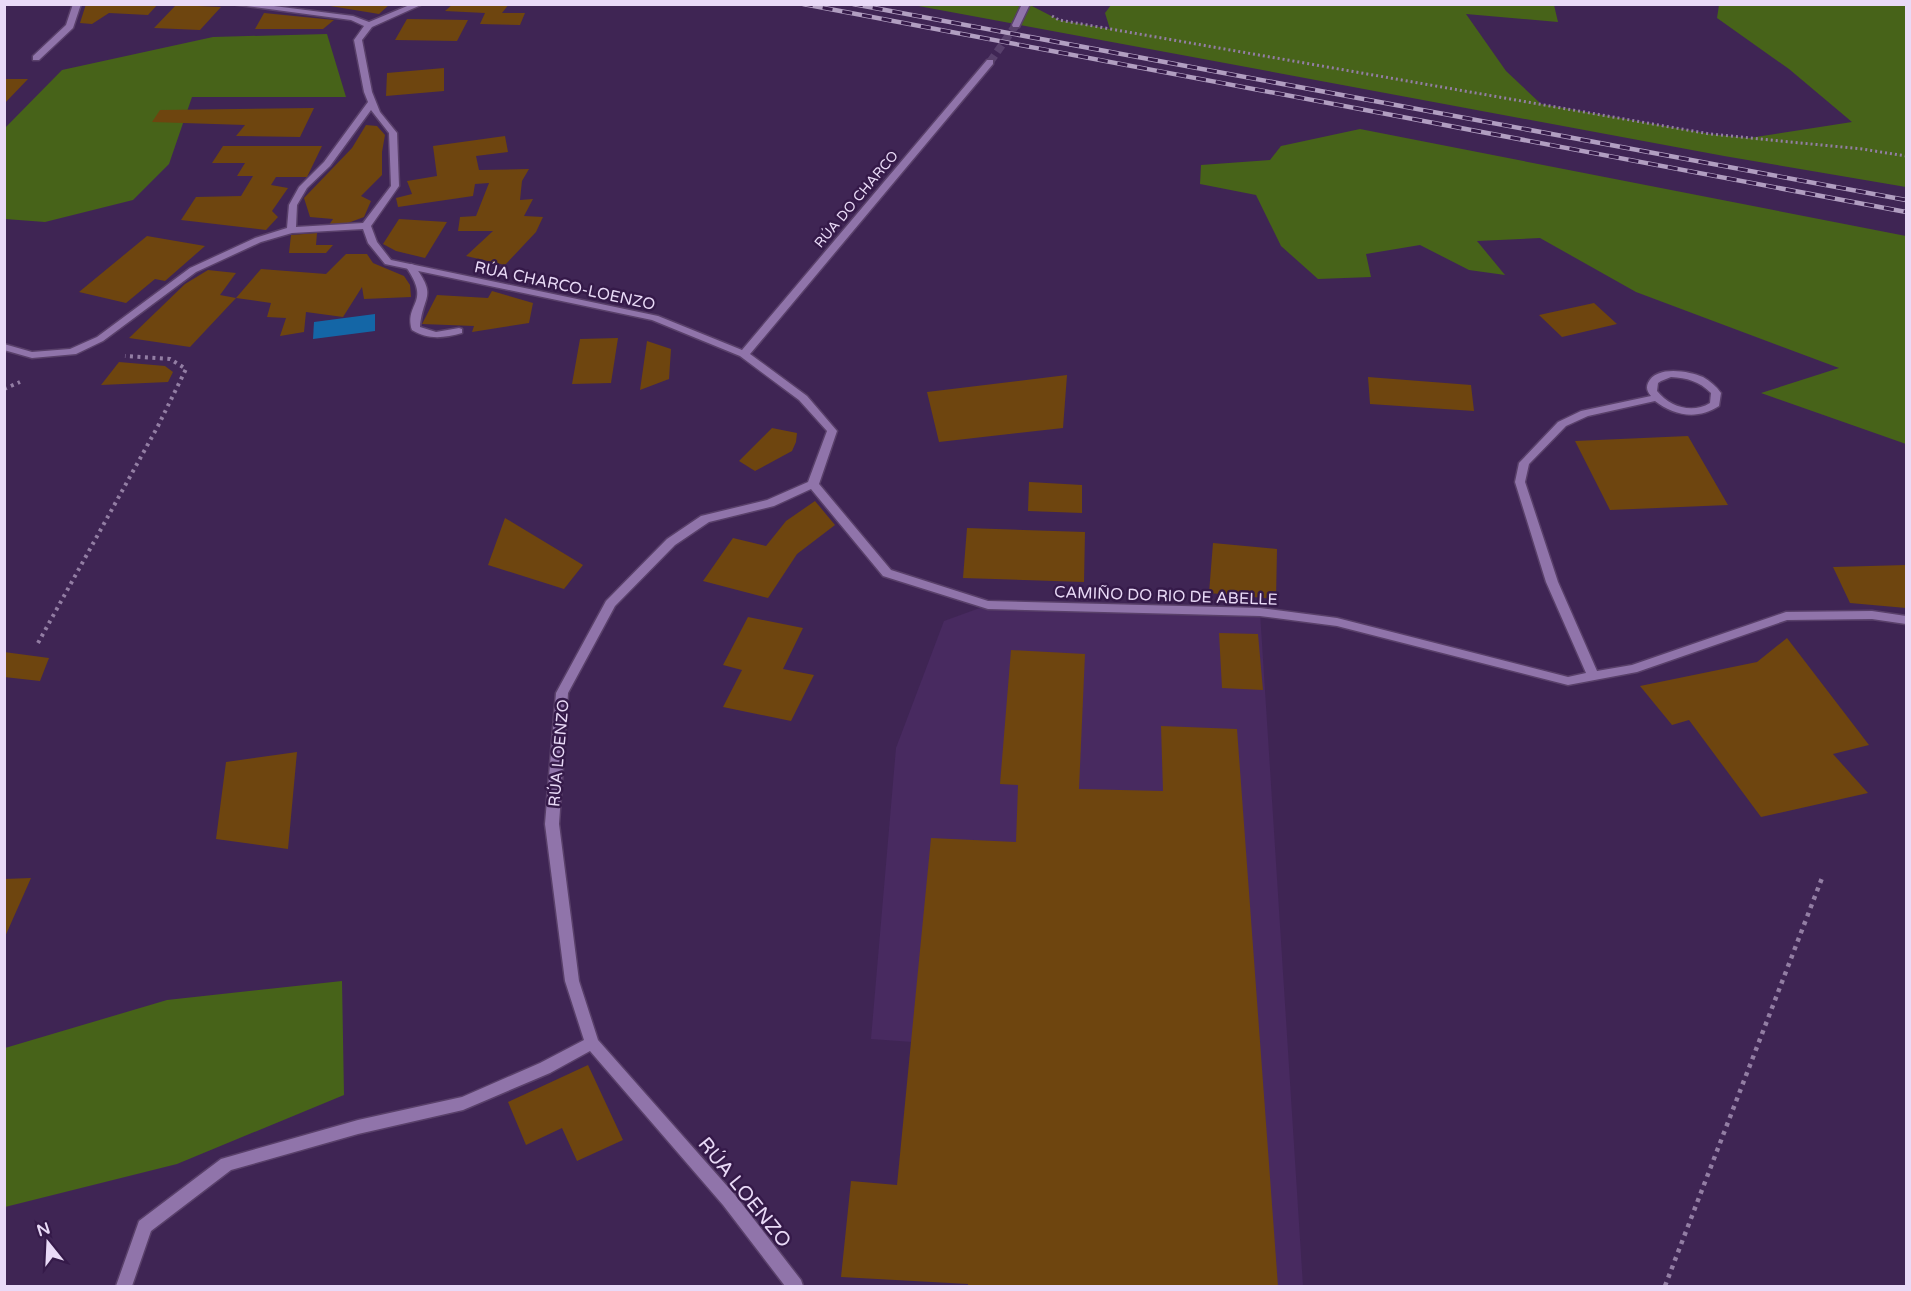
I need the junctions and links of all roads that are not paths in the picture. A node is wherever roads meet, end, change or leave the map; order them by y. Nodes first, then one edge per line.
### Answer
1 (77, 4) edge
2 (234, 4) edge
3 (420, 4) edge
4 (1026, 4) edge
5 (369, 25) junction
6 (1017, 25) tunnel mouth
7 (36, 58) dead end
8 (990, 62) tunnel mouth
9 (372, 102) junction
10 (366, 226) junction
11 (291, 230) junction
12 (411, 267) junction
13 (459, 332) dead end
14 (4, 347) edge
15 (744, 354) junction
16 (1656, 398) junction
17 (813, 484) junction
18 (1906, 620) edge
19 (1593, 676) junction
20 (592, 1043) junction
21 (124, 1287) edge
22 (795, 1287) edge

1 - 7 street
2 - 5 street
3 - 5 street
4 - 6 street
5 - 9 street
8 - 15 street, RÚA DO CHARCO
9 - 10 street
9 - 11 street
10 - 11 street
10 - 12 street, RÚA CHARCO-LOENZO
11 - 14 street
12 - 13 street
12 - 15 street, RÚA CHARCO-LOENZO
15 - 17 street, RÚA CHARCO-LOENZO
16 - 16 street
16 - 19 street
17 - 19 street, CAMIÑO DO RIO DE ABELLE
17 - 20 street, RÚA LOENZO
18 - 19 street, CAMIÑO DO RIO DE ABELLE
20 - 21 street
20 - 22 street, RÚA LOENZO

